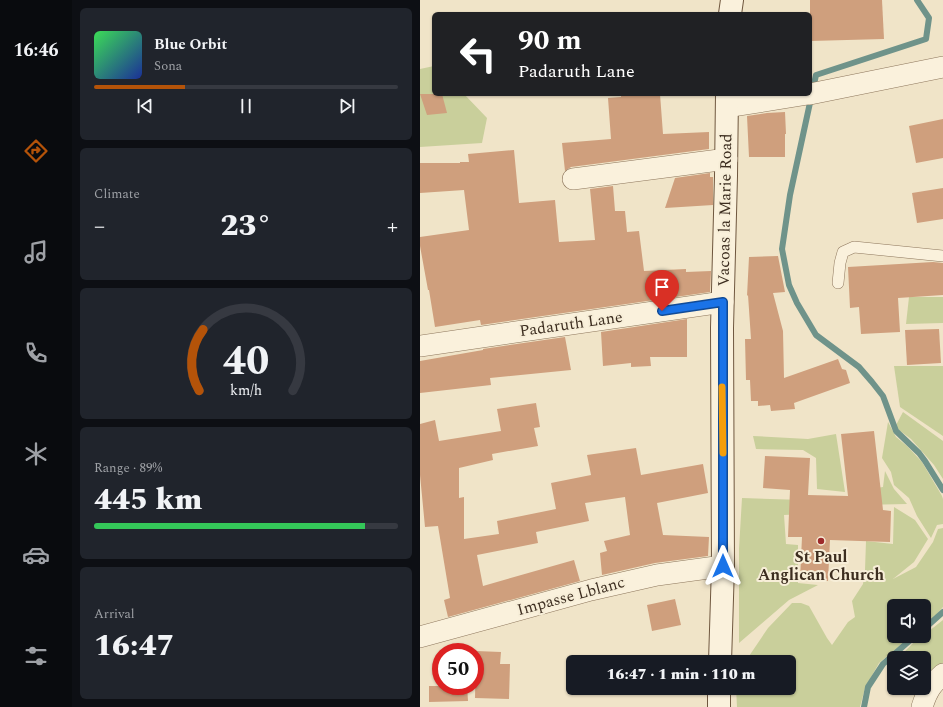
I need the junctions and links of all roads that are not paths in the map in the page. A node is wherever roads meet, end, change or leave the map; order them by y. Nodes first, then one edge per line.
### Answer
1 (732, 0) edge
2 (730, 12) edge
3 (943, 67) edge
4 (812, 94) edge
5 (791, 96) edge
6 (727, 101) edge
7 (726, 159) junction
8 (573, 179) dead end
9 (943, 256) edge
10 (838, 283) dead end
11 (723, 302) junction
12 (420, 346) edge
13 (723, 566) junction
14 (420, 637) edge
15 (720, 655) edge
16 (943, 674) edge
17 (719, 695) edge
18 (719, 707) edge
19 (922, 707) edge

1 - 2 main road
3 - 4 street
5 - 6 street
6 - 7 main road, Vacoas la Marie Road
7 - 8 street
7 - 11 main road, Vacoas la Marie Road
9 - 10 lane
11 - 12 street, Padaruth Lane
11 - 13 main road, Vacoas la Marie Road
13 - 14 street, Impasse Lblanc
13 - 15 main road, Vacoas la Marie Road
16 - 19 street
17 - 18 main road

